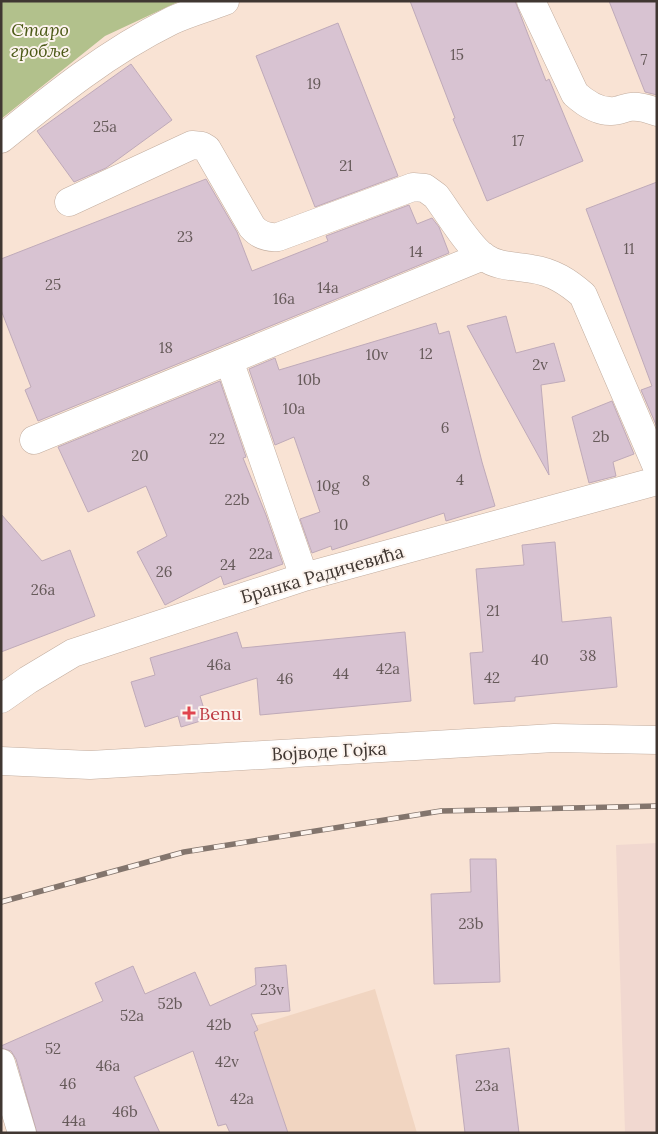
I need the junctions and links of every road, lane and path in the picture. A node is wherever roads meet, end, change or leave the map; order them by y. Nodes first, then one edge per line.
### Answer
1 (225, 1) edge
2 (531, 1) edge
3 (657, 112) edge
4 (1, 139) edge
5 (69, 202) dead end
6 (482, 256) junction
7 (229, 360) junction
8 (34, 440) dead end
9 (657, 467) edge
10 (657, 481) edge
11 (304, 577) junction
12 (1, 700) edge
13 (657, 740) edge
14 (1, 761) edge
15 (1, 1063) edge
16 (22, 1133) edge

1 - 4 street
2 - 3 street
5 - 6 street
6 - 7 street
6 - 9 street
7 - 8 street
7 - 11 street
10 - 11 street, Бранка Радичевића
11 - 12 street, Бранка Радичевића
13 - 14 street, Војводе Гојка
15 - 16 street

